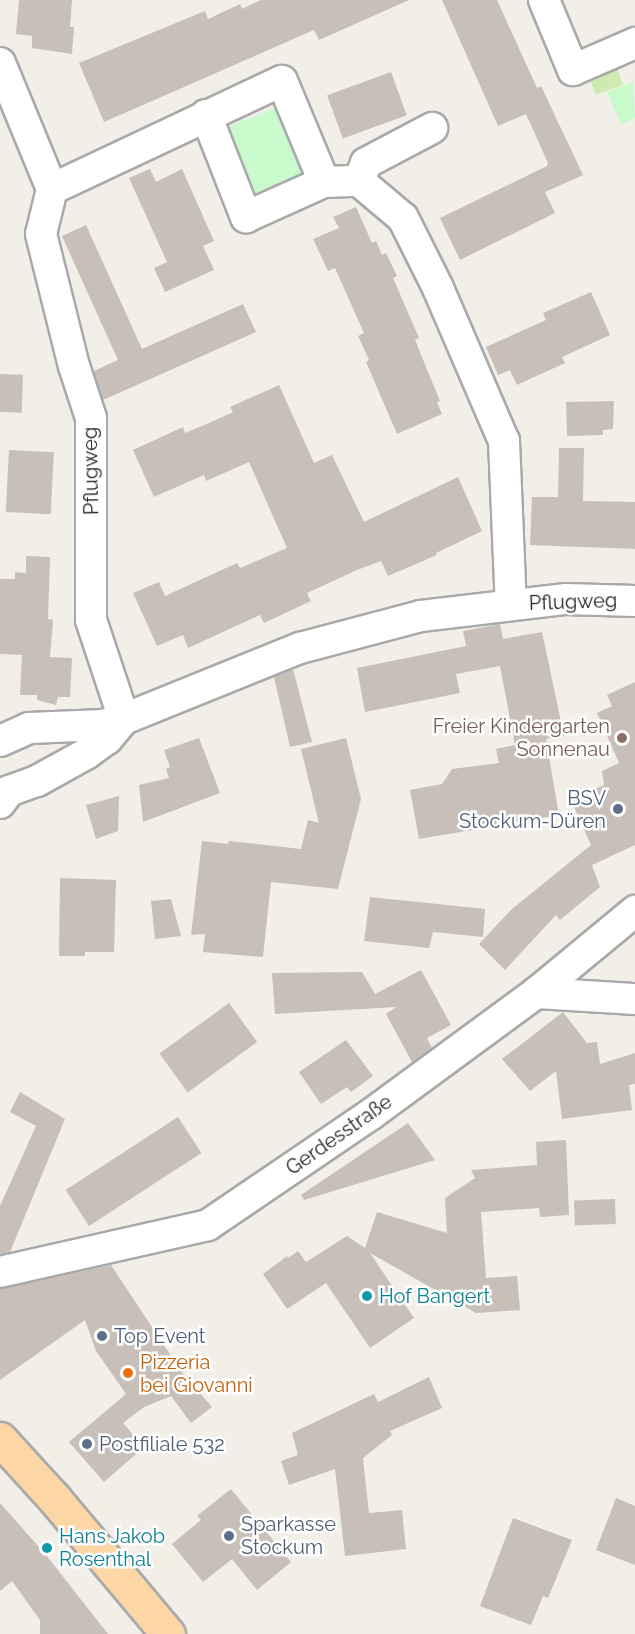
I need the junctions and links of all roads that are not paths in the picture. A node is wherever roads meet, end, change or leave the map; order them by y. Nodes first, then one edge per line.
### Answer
1 (544, 0) edge
2 (635, 42) edge
3 (0, 63) edge
4 (206, 115) junction
5 (432, 128) dead end
6 (324, 182) junction
7 (359, 182) junction
8 (52, 189) junction
9 (635, 601) edge
10 (511, 605) junction
11 (124, 719) junction
12 (0, 741) edge
13 (3, 788) edge
14 (635, 911) edge
15 (536, 993) junction
16 (635, 999) edge
17 (0, 1272) edge
18 (0, 1439) edge
19 (168, 1634) edge

1 - 2 street
3 - 8 street
4 - 6 street
4 - 6 street
4 - 8 street
5 - 7 street
6 - 7 street
7 - 10 street, Pflugweg
8 - 11 street, Pflugweg
9 - 10 street, Pflugweg
10 - 11 street, Pflugweg
11 - 12 street, Pflugweg
11 - 13 street, Pflugweg
14 - 15 street, Gerdesstraße
15 - 16 street
15 - 17 street, Gerdesstraße
18 - 19 main road

